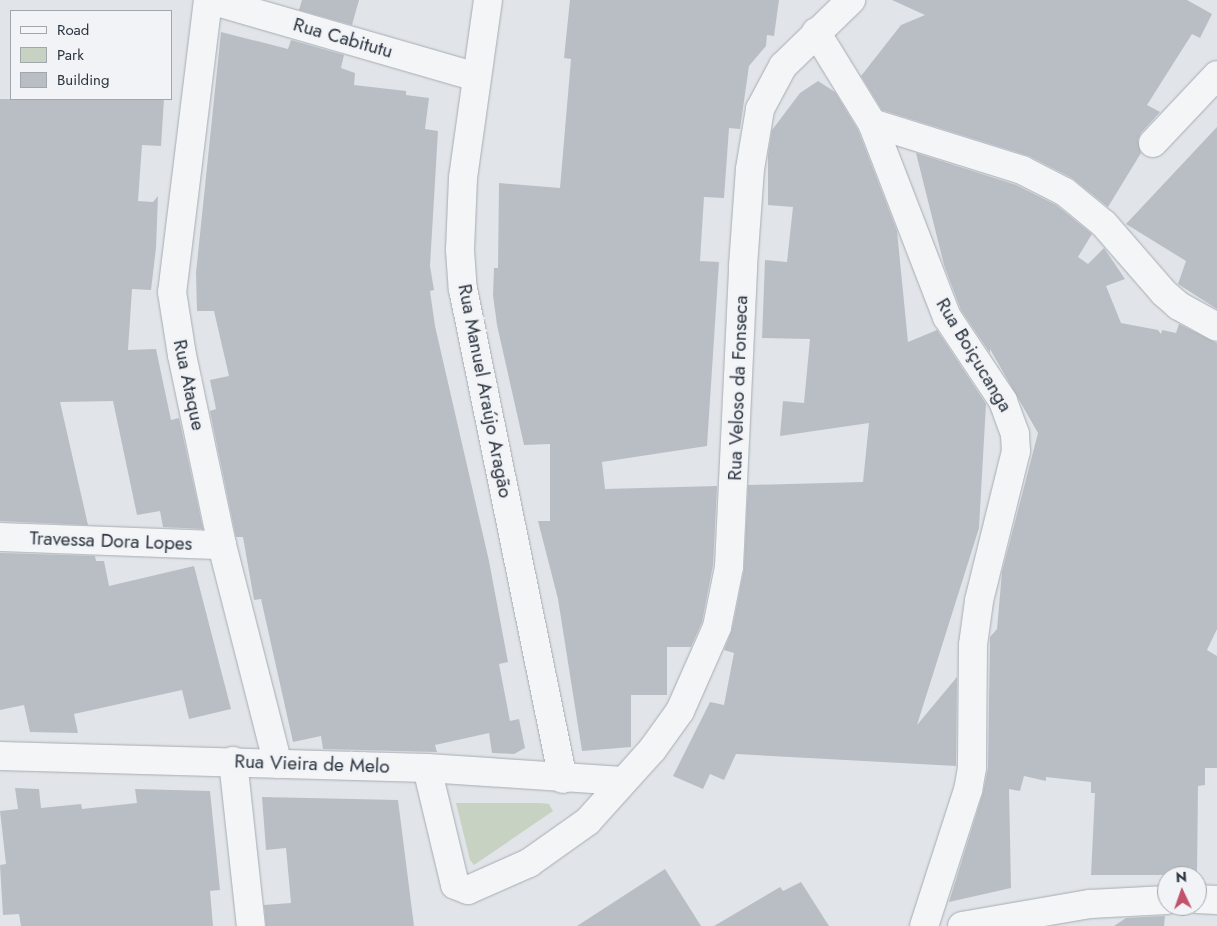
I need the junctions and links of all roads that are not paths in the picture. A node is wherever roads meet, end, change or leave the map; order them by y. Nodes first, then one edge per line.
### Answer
1 (209, 0) edge
2 (488, 0) edge
3 (851, 0) edge
4 (816, 32) junction
5 (1217, 75) edge
6 (476, 77) junction
7 (872, 123) junction
8 (1153, 143) dead end
9 (1217, 327) edge
10 (0, 537) edge
11 (222, 545) junction
12 (0, 756) edge
13 (232, 761) junction
14 (278, 764) junction
15 (427, 768) junction
16 (563, 779) junction
17 (623, 781) junction
18 (1157, 902) edge
19 (1089, 915) edge
20 (251, 926) edge
21 (924, 926) edge
22 (962, 926) edge

1 - 6 street, Rua Cabitutu
1 - 11 street, Rua Ataque
2 - 6 street, Rua Manuel Araújo Aragão
3 - 4 street, Rua Veloso da Fonseca
4 - 7 street, Rua Boiçucanga
4 - 17 street, Rua Veloso da Fonseca
5 - 8 street
6 - 16 street, Rua Manuel Araújo Aragão
7 - 9 street
7 - 21 street, Rua Boiçucanga
10 - 11 street, Travessa Dora Lopes
11 - 14 street, Rua Ataque
12 - 13 street, Rua Vieira de Melo
13 - 14 street, Rua Vieira de Melo
13 - 20 street
14 - 15 street, Rua Vieira de Melo
15 - 16 street, Rua Vieira de Melo
15 - 17 street, Rua Veloso da Fonseca
16 - 17 street, Rua Vieira de Melo
18 - 19 street
19 - 22 street

